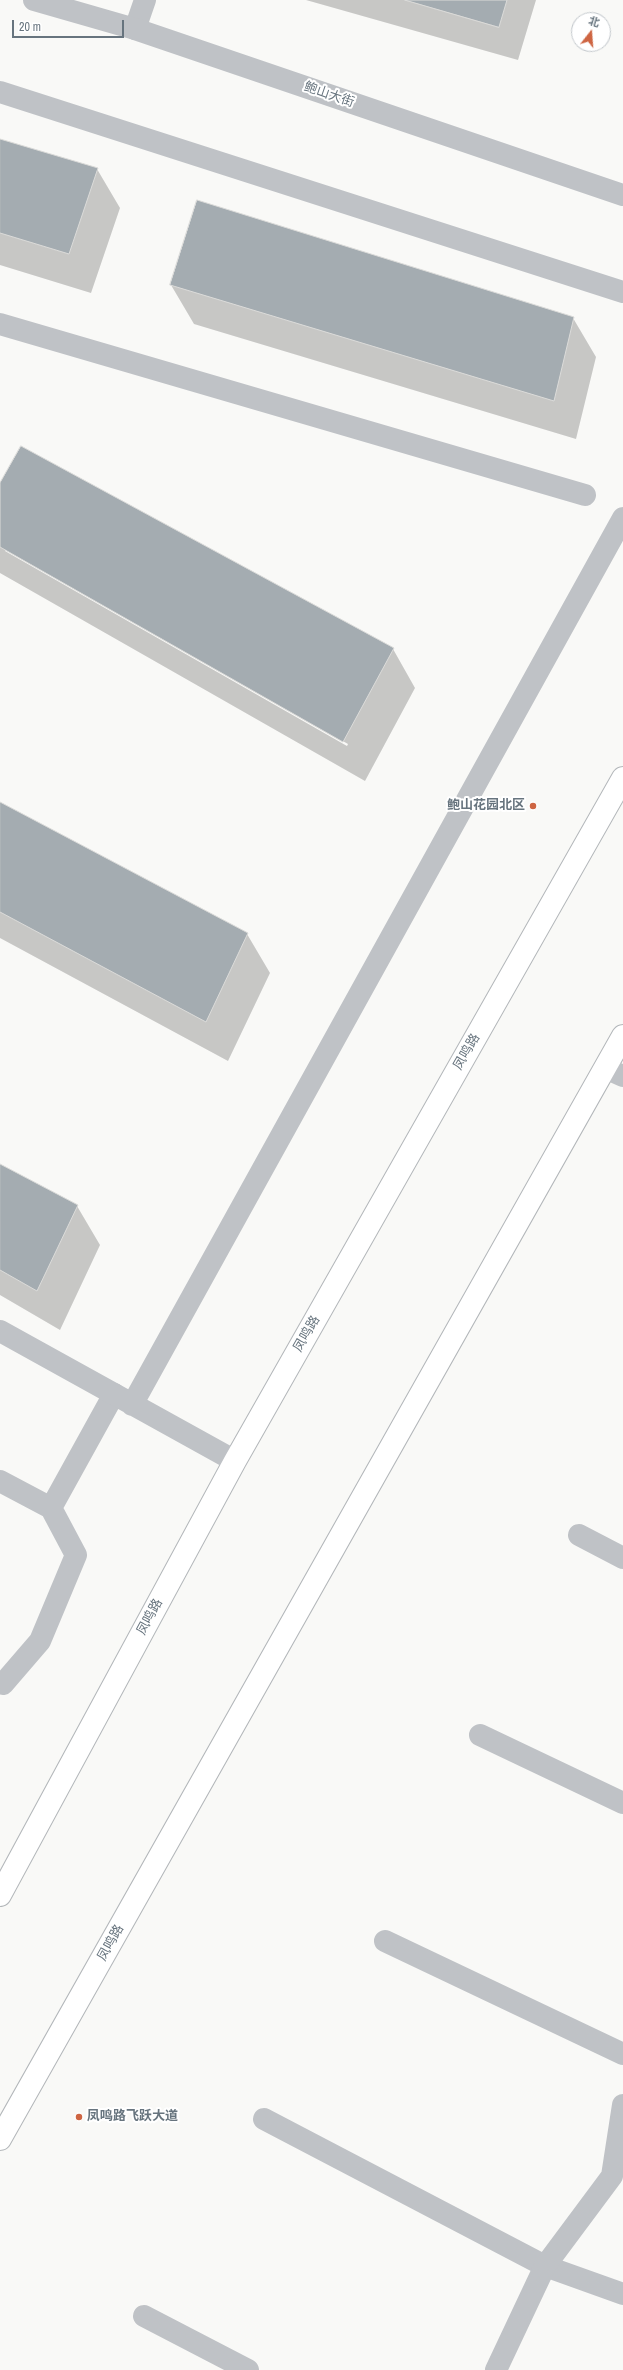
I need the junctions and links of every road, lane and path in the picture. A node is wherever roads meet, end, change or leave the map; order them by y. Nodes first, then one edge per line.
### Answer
1 (34, 0) edge
2 (145, 0) edge
3 (135, 29) junction
4 (0, 92) edge
5 (623, 195) edge
6 (623, 292) edge
7 (0, 324) edge
8 (585, 495) dead end
9 (623, 518) edge
10 (623, 778) edge
11 (623, 1036) edge
12 (614, 1072) edge
13 (0, 1331) edge
14 (114, 1394) junction
15 (132, 1404) junction
16 (235, 1461) junction
17 (0, 1481) edge
18 (51, 1508) junction
19 (579, 1535) dead end
20 (623, 1558) edge
21 (0, 1682) edge
22 (480, 1735) dead end
23 (623, 1803) edge
24 (0, 1895) edge
25 (385, 1941) dead end
26 (623, 2054) edge
27 (623, 2105) edge
28 (264, 2119) dead end
29 (0, 2139) edge
30 (545, 2266) junction
31 (623, 2294) edge
32 (144, 2316) dead end
33 (248, 2370) edge
34 (496, 2370) edge

1 - 3 street, 鲍山大街
2 - 3 street
3 - 5 street, 鲍山大街
4 - 6 street
7 - 8 street
9 - 15 street
10 - 16 main road, 凤鸣路
11 - 12 main road, 凤鸣路
12 - 29 main road, 凤鸣路
13 - 14 street
14 - 15 street
14 - 18 street
15 - 16 street
16 - 24 main road, 凤鸣路
17 - 18 street
18 - 21 street
19 - 20 street
22 - 23 street
25 - 26 street
27 - 30 street
28 - 30 street
30 - 31 street
30 - 34 street
32 - 33 street

